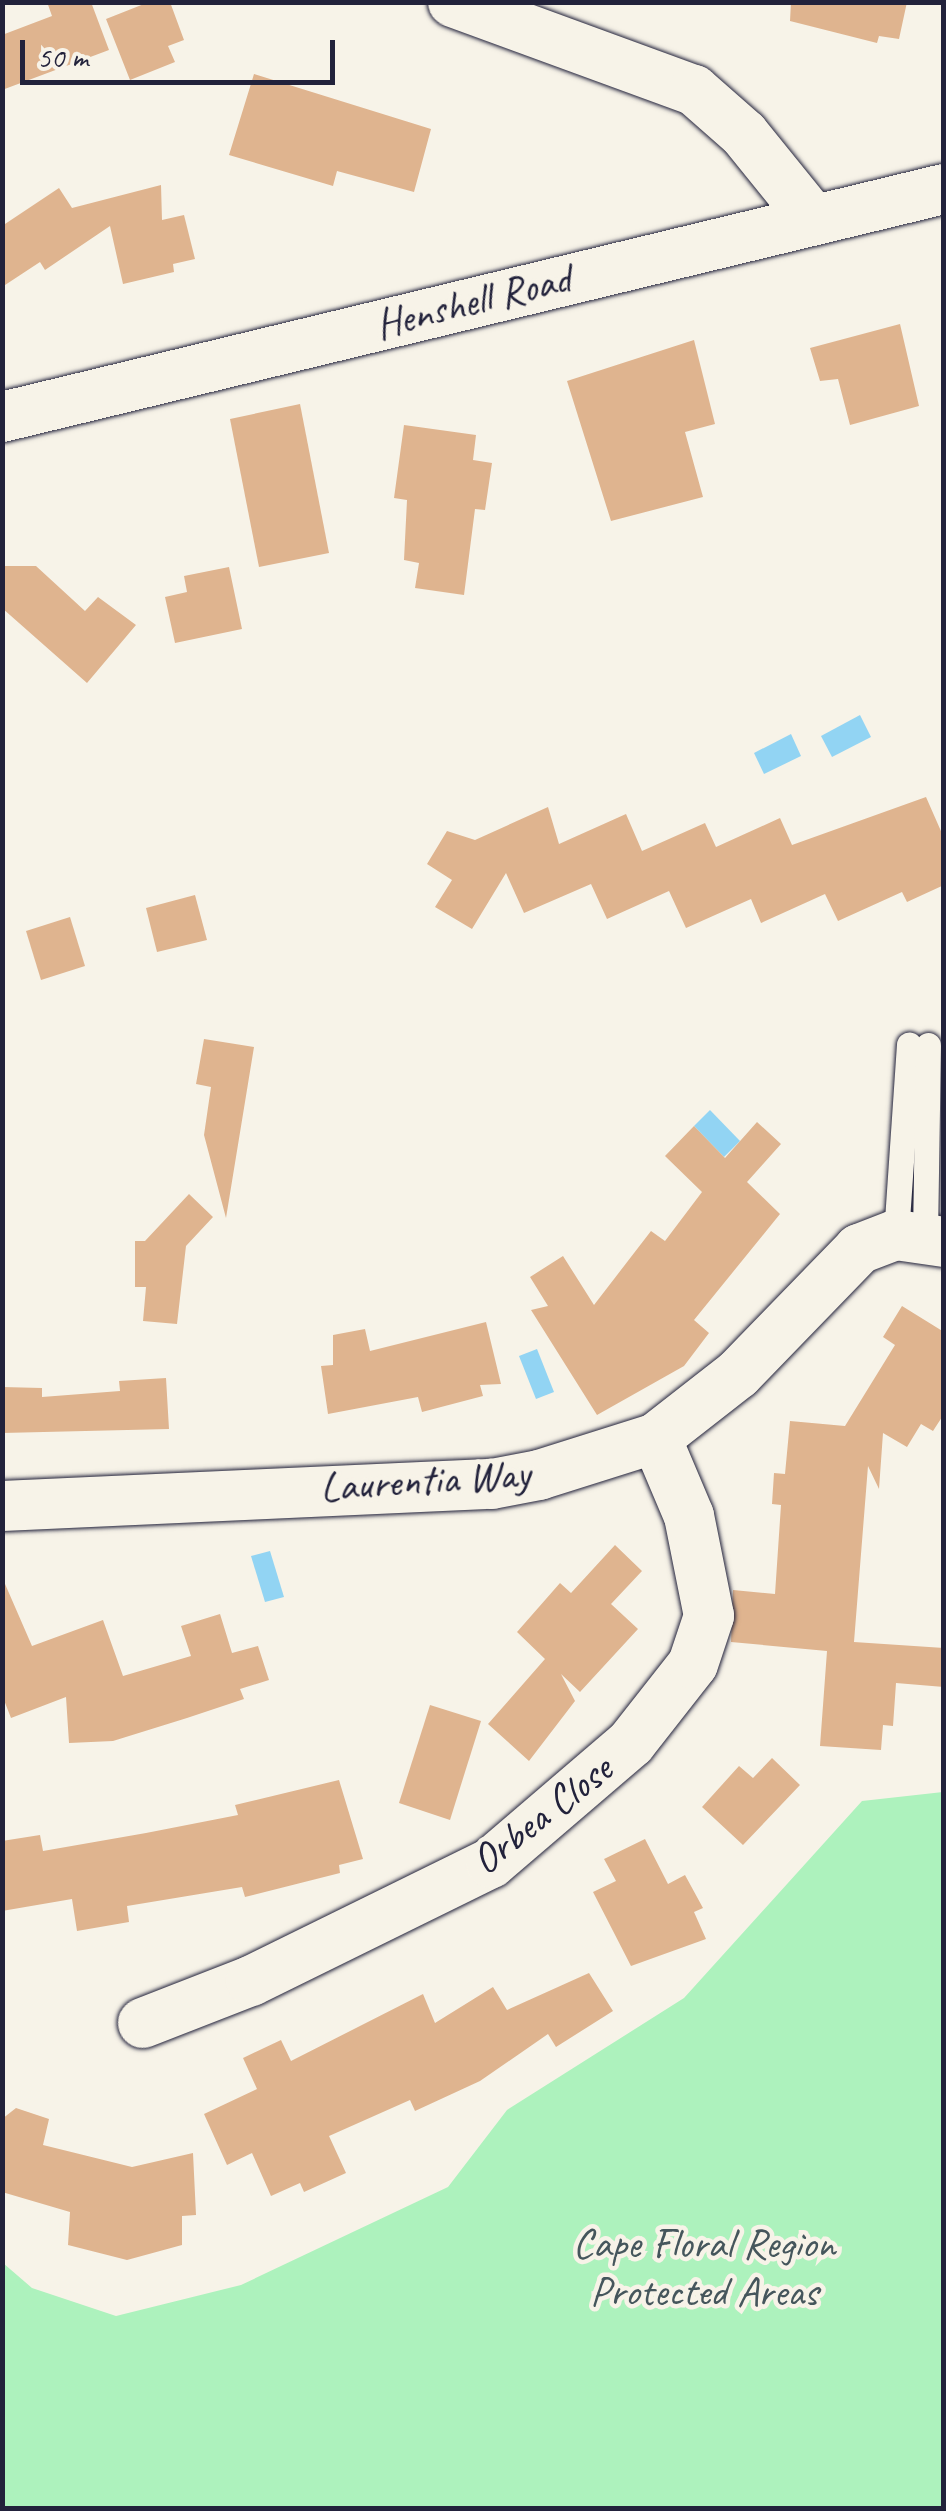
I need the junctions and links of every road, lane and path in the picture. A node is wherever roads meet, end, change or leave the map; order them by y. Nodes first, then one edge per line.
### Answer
1 (453, 2) edge
2 (944, 189) edge
3 (812, 218) junction
4 (2, 417) edge
5 (919, 1044) dead end
6 (921, 1238) edge
7 (656, 1438) junction
8 (2, 1506) edge
9 (142, 2022) dead end

1 - 3 street
2 - 3 street, Henshell Road
3 - 4 street, Henshell Road
5 - 6 lane
6 - 7 street, Laurentia Way
7 - 8 street, Laurentia Way
7 - 9 street, Orbea Close

